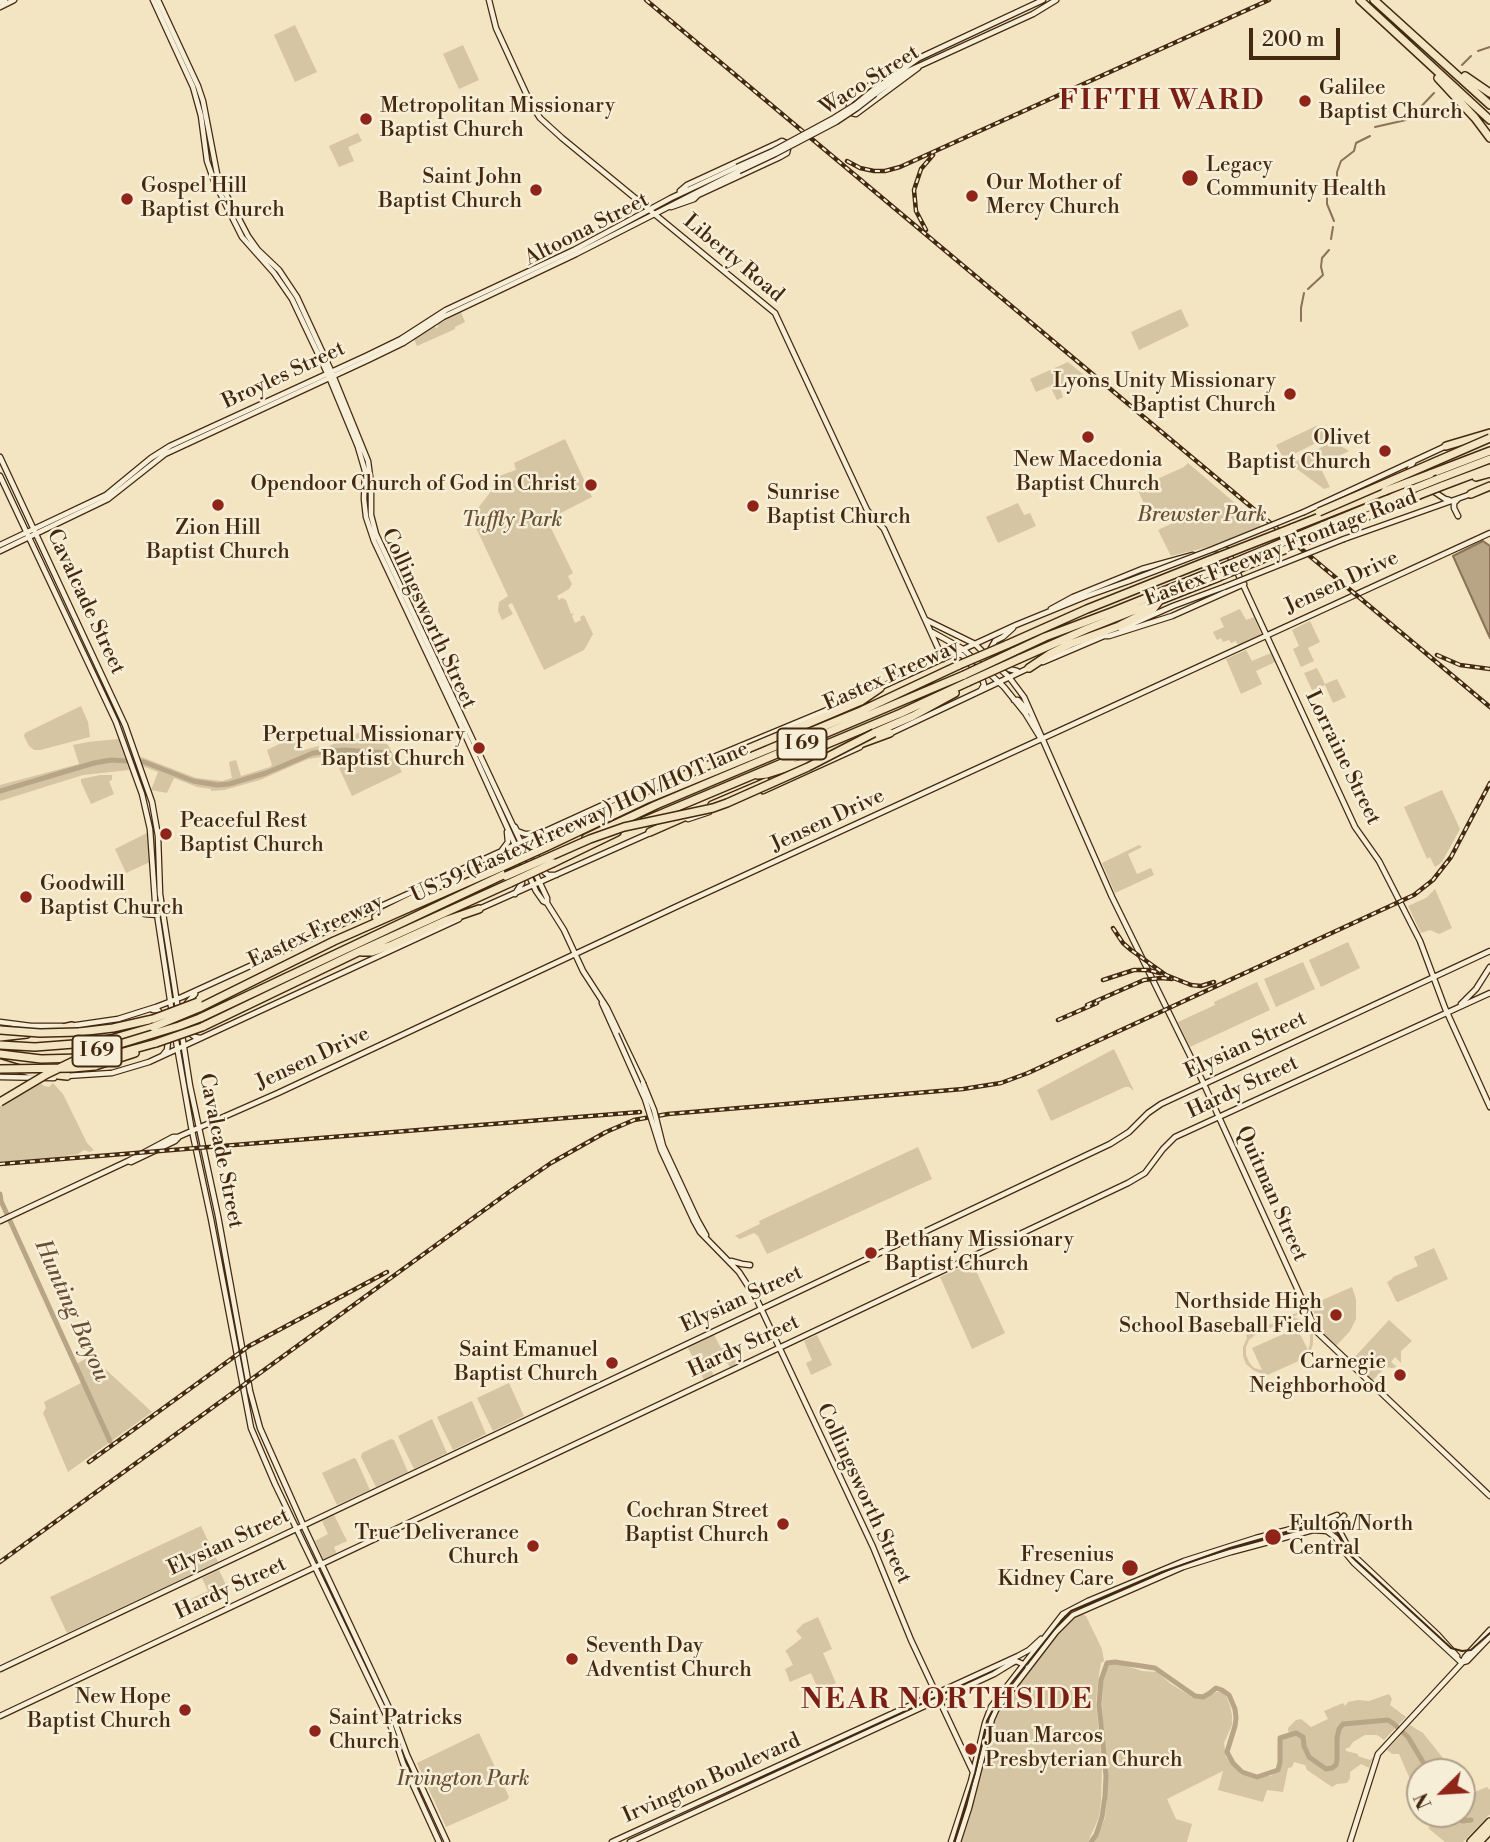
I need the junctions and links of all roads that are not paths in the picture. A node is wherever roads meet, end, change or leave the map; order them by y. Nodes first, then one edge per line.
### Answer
1 (5, 0) edge
2 (14, 0) edge
3 (155, 0) edge
4 (489, 0) edge
5 (1043, 0) edge
6 (1056, 0) edge
7 (1353, 0) edge
8 (1360, 0) edge
9 (1375, 0) edge
10 (0, 5) edge
11 (1369, 8) junction
12 (1408, 43) junction
13 (916, 60) junction
14 (1447, 64) junction
15 (920, 66) junction
16 (874, 93) junction
17 (1490, 93) edge
18 (1490, 105) edge
19 (1490, 120) edge
20 (1490, 138) edge
21 (738, 169) junction
22 (698, 195) junction
23 (671, 198) junction
24 (682, 199) junction
25 (667, 207) junction
26 (652, 212) junction
27 (447, 313) joint
28 (330, 375) junction
29 (1490, 435) edge
30 (1446, 446) joint
31 (1490, 451) edge
32 (0, 457) edge
33 (1490, 459) edge
34 (1415, 461) junction
35 (1490, 468) edge
36 (1490, 473) edge
37 (0, 476) edge
38 (1440, 483) junction
39 (1490, 486) edge
40 (1471, 494) joint
41 (1460, 498) junction
42 (1453, 500) junction
43 (1458, 516) dead end
44 (1293, 527) junction
45 (35, 532) junction
46 (1490, 533) edge
47 (28, 535) junction
48 (0, 545) edge
49 (0, 551) edge
50 (1217, 573) junction
51 (1244, 584) junction
52 (1161, 599) junction
53 (926, 620) junction
54 (1029, 620) junction
55 (936, 625) junction
56 (1016, 625) junction
57 (931, 631) junction
58 (1267, 635) junction
59 (1104, 636) junction
60 (975, 644) junction
61 (963, 649) junction
62 (954, 654) junction
63 (943, 659) junction
64 (1025, 670) junction
65 (1009, 677) junction
66 (967, 680) junction
67 (948, 681) junction
68 (999, 682) junction
69 (880, 688) junction
70 (981, 690) junction
71 (1014, 700) junction
72 (1031, 714) junction
73 (874, 733) junction
74 (890, 733) junction
75 (801, 736) junction
76 (1041, 739) junction
77 (726, 768) junction
78 (751, 775) junction
79 (662, 778) junction
80 (656, 805) junction
81 (505, 822) junction
82 (511, 822) junction
83 (153, 828) junction
84 (650, 832) junction
85 (540, 834) junction
86 (590, 839) junction
87 (518, 844) junction
88 (549, 849) junction
89 (499, 853) junction
90 (557, 874) junction
91 (506, 875) junction
92 (444, 878) junction
93 (537, 884) junction
94 (514, 894) junction
95 (479, 909) junction
96 (145, 914) dead end
97 (160, 915) junction
98 (351, 934) junction
99 (1490, 951) edge
100 (358, 952) junction
101 (576, 955) junction
102 (1478, 957) junction
103 (1490, 958) edge
104 (1490, 967) edge
105 (1431, 971) junction
106 (1446, 972) junction
107 (1433, 978) junction
108 (174, 984) junction
109 (1480, 984) junction
110 (168, 987) junction
111 (196, 991) junction
112 (1490, 993) edge
113 (177, 999) junction
114 (170, 1002) junction
115 (1458, 1006) junction
116 (153, 1008) junction
117 (1447, 1012) junction
118 (0, 1022) edge
119 (153, 1023) junction
120 (72, 1026) junction
121 (0, 1030) edge
122 (0, 1037) edge
123 (202, 1038) junction
124 (156, 1044) junction
125 (0, 1045) edge
126 (184, 1046) junction
127 (177, 1049) junction
128 (0, 1054) edge
129 (163, 1056) junction
130 (0, 1063) edge
131 (0, 1069) edge
132 (0, 1077) edge
133 (62, 1077) junction
134 (1203, 1083) junction
135 (190, 1086) junction
136 (183, 1087) junction
137 (0, 1102) edge
138 (1490, 1107) edge
139 (1219, 1116) junction
140 (199, 1128) junction
141 (192, 1131) junction
142 (2, 1220) edge
143 (727, 1260) junction
144 (750, 1265) dead end
145 (761, 1308) junction
146 (780, 1348) junction
147 (245, 1364) junction
148 (238, 1365) junction
149 (268, 1449) junction
150 (260, 1452) junction
151 (1490, 1496) edge
152 (1337, 1515) dead end
153 (1344, 1516) dead end
154 (1320, 1522) junction
155 (303, 1526) junction
156 (297, 1529) junction
157 (1340, 1532) junction
158 (322, 1564) junction
159 (316, 1567) junction
160 (1490, 1630) edge
161 (1049, 1631) junction
162 (1490, 1637) edge
163 (1462, 1663) junction
164 (1010, 1664) junction
165 (1027, 1666) junction
166 (0, 1669) edge
167 (1017, 1674) junction
168 (977, 1678) junction
169 (938, 1697) junction
170 (0, 1716) edge
171 (821, 1751) junction
172 (976, 1773) junction
173 (730, 1789) junction
174 (733, 1795) junction
175 (661, 1819) junction
176 (1490, 1822) edge
177 (664, 1826) junction
178 (1490, 1830) edge
179 (1490, 1837) edge
180 (439, 1842) edge
181 (447, 1842) edge
182 (612, 1842) edge
183 (630, 1842) edge
184 (951, 1842) edge
185 (958, 1842) edge
186 (1350, 1842) edge
187 (1471, 1842) edge
188 (1479, 1842) edge
189 (1486, 1842) edge

1 - 10 main road
2 - 10 main road
3 - 28 main road, Collingsworth Street
4 - 26 main road, Liberty Road
5 - 13 main road, Waco Street
6 - 15 main road, Waco Street
7 - 11 highway
8 - 11 highway
9 - 14 highway
11 - 12 highway
12 - 19 highway
12 - 20 highway
13 - 15 main road
13 - 16 main road, Waco Street
14 - 17 highway
14 - 18 highway
15 - 16 main road, Waco Street
16 - 21 main road, Waco Street, bridge
21 - 23 main road, Altoona Street
21 - 24 main road, Altoona Street
22 - 23 main road
22 - 24 main road
22 - 25 main road
23 - 26 main road, Altoona Street
24 - 25 main road, Altoona Street
25 - 26 main road, Altoona Street
26 - 27 main road, Altoona Street
26 - 53 main road, Liberty Road
27 - 28 main road, Broyles Street
28 - 45 main road, Broyles Street
28 - 81 main road, Collingsworth Street
28 - 82 main road, Collingsworth Street
29 - 30 highway
29 - 44 highway, bridge
30 - 34 main road, Eastex Freeway Frontage Road
31 - 44 highway, Eastex Freeway / I 69, bridge
32 - 45 main road, Cavalcade Street
33 - 38 highway, US 59 (Eastex Freeway) HOV/HOT lane
34 - 42 main road
34 - 54 main road, Eastex Freeway Frontage Road, bridge
35 - 38 highway, Eastex Freeway / I 69
36 - 38 highway
37 - 47 main road, Cavalcade Street
38 - 50 highway, US 59 (Eastex Freeway) HOV/HOT lane, bridge
38 - 50 highway, Eastex Freeway / I 69, bridge
39 - 40 highway
40 - 41 main road, Eastex Freeway Frontage Road
41 - 42 main road, Eastex Freeway Frontage Road
41 - 43 main road
42 - 59 main road, Eastex Freeway Frontage Road, bridge
44 - 75 highway, Eastex Freeway / I 69, bridge
45 - 47 main road, Broyles Street
45 - 83 main road, Cavalcade Street
46 - 58 main road, Jensen Drive
47 - 48 main road
47 - 49 main road
47 - 83 main road, Cavalcade Street
50 - 52 highway, Eastex Freeway / I 69
50 - 66 highway, US 59 (Eastex Freeway) HOV/HOT lane, bridge
51 - 54 main road, Lorraine Street
51 - 58 main road, Lorraine Street
51 - 59 main road
52 - 64 highway
52 - 66 highway, Eastex Freeway / I 69, bridge
53 - 55 main road
53 - 57 main road, Liberty Road
54 - 56 main road, Eastex Freeway Frontage Road
55 - 57 main road
55 - 60 main road
56 - 60 main road, Eastex Freeway Frontage Road
56 - 64 main road
57 - 61 main road
57 - 63 main road, Liberty Road
58 - 76 main road, Jensen Drive
58 - 105 main road, Lorraine Street
59 - 64 main road
60 - 61 main road, Eastex Freeway Frontage Road
60 - 65 main road, Quitman Street
61 - 62 main road, Eastex Freeway Frontage Road
61 - 68 main road, Quitman Street
62 - 63 main road, Eastex Freeway Frontage Road
62 - 70 main road
63 - 69 main road, Eastex Freeway Frontage Road
64 - 65 main road
65 - 68 main road
65 - 72 main road, Quitman Street
66 - 67 highway, US 59 (Eastex Freeway) HOV/HOT lane
66 - 73 highway
66 - 78 highway, Eastex Freeway / I 69
67 - 80 highway, US 59 (Eastex Freeway) HOV/HOT lane / I 69
67 - 86 highway, Eastex Freeway / I 69, bridge
68 - 70 main road
68 - 71 main road, Quitman Street
69 - 79 main road, Eastex Freeway Frontage Road
69 - 88 highway, bridge
70 - 74 main road
71 - 72 main road
71 - 76 main road, Quitman Street
72 - 76 main road, Quitman Street
73 - 84 highway, bridge
73 - 86 highway, bridge
74 - 78 highway
74 - 84 main road
75 - 77 highway, Eastex Freeway / I 69
75 - 79 highway
76 - 101 main road, Jensen Drive
76 - 134 main road, Quitman Street
77 - 80 highway
77 - 88 highway, Eastex Freeway / I 69
78 - 91 highway, Eastex Freeway / I 69, bridge
79 - 85 main road, Eastex Freeway Frontage Road
80 - 88 highway, US 59 (Eastex Freeway) HOV/HOT lane / I 69
81 - 87 main road, Collingsworth Street
81 - 89 main road
82 - 85 main road
82 - 87 main road, Collingsworth Street
83 - 97 main road, Cavalcade Street
84 - 90 main road
85 - 87 main road, Eastex Freeway Frontage Road
85 - 90 main road
86 - 91 highway, Eastex Freeway / I 69, bridge
87 - 89 main road, Eastex Freeway Frontage Road
87 - 93 main road, Collingsworth Street
88 - 91 highway, Eastex Freeway / I 69, bridge
89 - 92 main road, Eastex Freeway Frontage Road
89 - 94 main road
90 - 93 main road
91 - 98 highway, Eastex Freeway / I 69
91 - 100 highway, Eastex Freeway / I 69
91 - 137 highway, US 59 (Eastex Freeway) HOV/HOT lane / I 69, bridge
92 - 98 highway
92 - 111 main road, Eastex Freeway Frontage Road
93 - 94 main road
93 - 101 main road, Collingsworth Street
94 - 95 main road
95 - 100 highway
95 - 123 main road
96 - 97 main road
97 - 108 main road, Cavalcade Street
97 - 110 main road, Cavalcade Street
98 - 119 highway, Eastex Freeway / I 69, bridge
99 - 102 main road, Elysian Street
100 - 124 highway, Eastex Freeway / I 69, bridge
101 - 140 main road, Jensen Drive
101 - 143 main road, Collingsworth Street, bridge
102 - 103 main road
102 - 106 main road, Elysian Street
104 - 109 main road
105 - 106 main road
105 - 107 main road, Lorraine Street
106 - 107 main road, Elysian Street
107 - 117 main road, Lorraine Street
107 - 134 main road, Elysian Street
108 - 111 main road
108 - 113 main road, Cavalcade Street
109 - 112 main road
109 - 115 main road
110 - 114 main road, Cavalcade Street
110 - 116 main road
111 - 113 main road, Eastex Freeway Frontage Road
111 - 123 main road
112 - 115 main road, Hardy Street
113 - 114 main road, Eastex Freeway Frontage Road
113 - 126 main road, Cavalcade Street
114 - 116 main road, Eastex Freeway Frontage Road
114 - 127 main road, Cavalcade Street
115 - 117 main road, Hardy Street
116 - 120 main road, Eastex Freeway Frontage Road
116 - 129 main road
117 - 138 main road, Lorraine Street
117 - 139 main road, Hardy Street
118 - 120 main road, Eastex Freeway Frontage Road
119 - 121 highway, bridge
119 - 125 highway, Eastex Freeway / I 69
120 - 122 highway
123 - 126 main road
124 - 128 highway, Eastex Freeway / I 69
124 - 131 highway, bridge
126 - 127 main road
126 - 135 main road, Cavalcade Street
127 - 129 main road
127 - 136 main road, Cavalcade Street
129 - 133 main road
130 - 133 highway
132 - 133 main road
134 - 139 main road, Quitman Street
134 - 145 main road, Elysian Street
135 - 136 main road
135 - 140 main road, Cavalcade Street
136 - 141 main road, Cavalcade Street
139 - 146 main road, Hardy Street
139 - 151 main road, Quitman Street
140 - 141 main road, Jensen Drive
140 - 147 main road, Cavalcade Street
141 - 142 main road, Jensen Drive
141 - 148 main road, Cavalcade Street
143 - 144 main road
143 - 145 main road, Collingsworth Street
145 - 146 main road, Collingsworth Street
145 - 155 main road, Elysian Street
146 - 158 main road, Hardy Street
146 - 169 main road, Collingsworth Street
147 - 148 main road
147 - 149 main road, Cavalcade Street
148 - 150 main road, Cavalcade Street
149 - 150 main road
149 - 155 main road, Cavalcade Street
150 - 156 main road, Cavalcade Street
152 - 154 main road
153 - 157 main road
154 - 157 main road
154 - 161 main road
155 - 156 main road, Elysian Street
155 - 158 main road, Cavalcade Street
156 - 159 main road, Cavalcade Street
156 - 166 main road, Elysian Street
157 - 163 main road
158 - 159 main road, Hardy Street
158 - 181 main road, Cavalcade Street
159 - 170 main road, Hardy Street
159 - 180 main road, Cavalcade Street
160 - 163 main road
161 - 165 main road
161 - 168 main road, Irvington Boulevard
162 - 163 main road
163 - 165 main road
163 - 186 main road
164 - 165 main road, Irvington Boulevard
164 - 167 main road
164 - 168 main road, Irvington Boulevard
165 - 167 main road
165 - 172 main road
167 - 172 main road
168 - 169 main road, Irvington Boulevard
169 - 171 main road, Irvington Boulevard
169 - 172 main road, Collingsworth Street
171 - 173 main road, Irvington Boulevard
171 - 174 main road, Irvington Boulevard
172 - 184 main road
172 - 185 main road
173 - 174 main road
173 - 175 main road, Irvington Boulevard
174 - 177 main road, Irvington Boulevard
175 - 177 main road
175 - 182 main road, Irvington Boulevard
176 - 187 highway
177 - 183 main road, Irvington Boulevard
178 - 188 highway
179 - 189 highway

